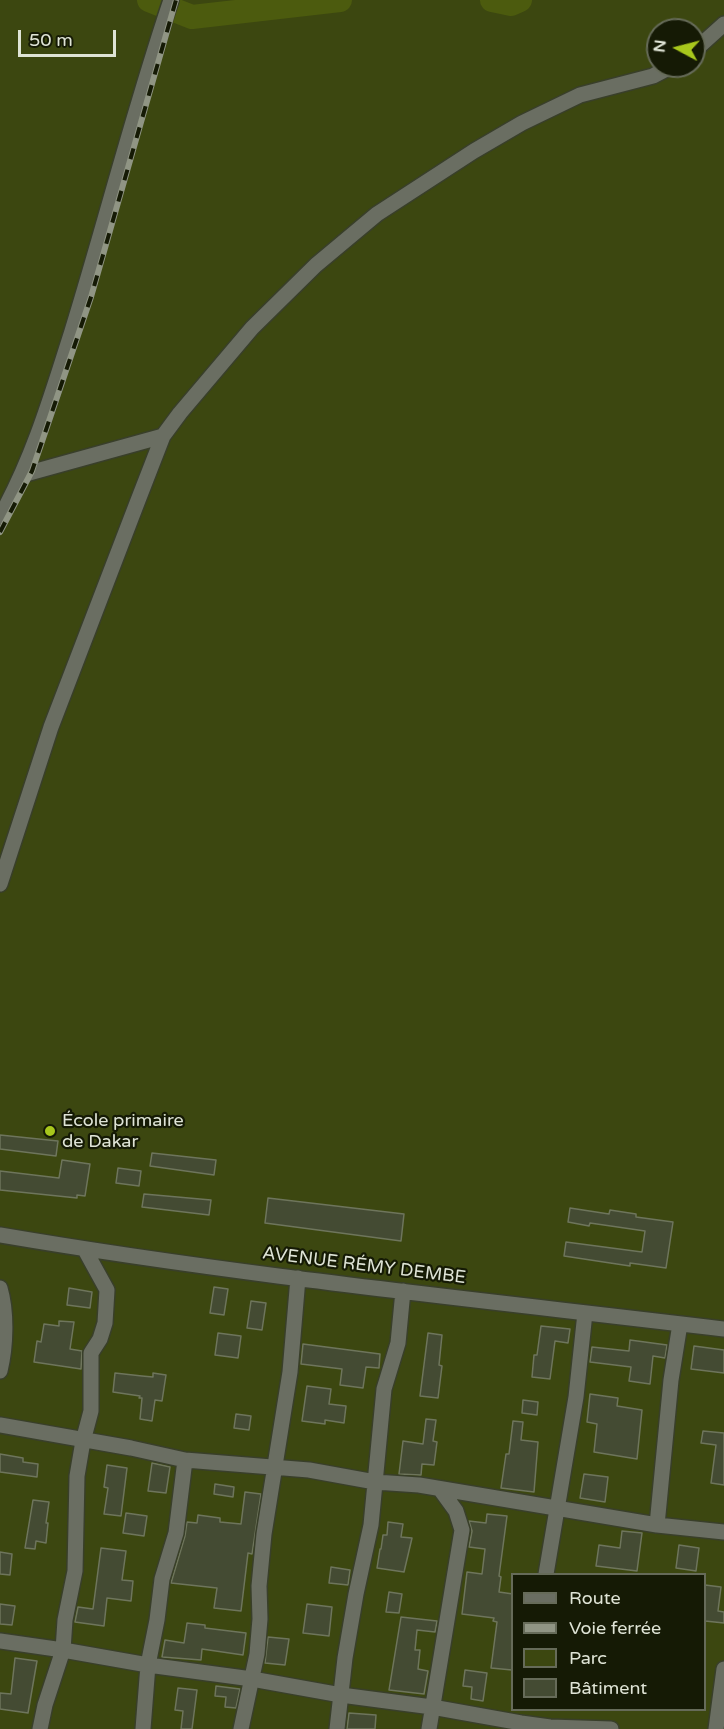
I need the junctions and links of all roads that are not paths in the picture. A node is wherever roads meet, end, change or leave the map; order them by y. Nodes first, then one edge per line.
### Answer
1 (171, 0) edge
2 (724, 24) edge
3 (706, 40) edge
4 (646, 78) edge
5 (163, 436) junction
6 (22, 475) junction
7 (0, 517) edge
8 (0, 884) edge
9 (0, 1235) edge
10 (85, 1250) junction
11 (298, 1278) junction
12 (0, 1288) edge
13 (403, 1292) junction
14 (585, 1313) junction
15 (680, 1324) junction
16 (724, 1329) edge
17 (0, 1371) edge
18 (0, 1425) edge
19 (82, 1441) junction
20 (185, 1460) junction
21 (274, 1466) junction
22 (375, 1482) junction
23 (441, 1489) junction
24 (558, 1507) junction
25 (657, 1525) junction
26 (724, 1532) edge
27 (546, 1573) edge
28 (0, 1641) edge
29 (63, 1650) junction
30 (148, 1665) junction
31 (724, 1669) edge
32 (252, 1679) junction
33 (341, 1695) junction
34 (432, 1707) junction
35 (521, 1720) edge
36 (40, 1729) edge
37 (143, 1729) edge
38 (241, 1729) edge
39 (337, 1729) edge
40 (429, 1729) edge
41 (610, 1729) edge
42 (716, 1729) edge

1 - 6 street
2 - 3 street
4 - 5 street
5 - 6 street
5 - 8 street
6 - 7 street
9 - 10 street, AVENUE RÉMY DEMBE
10 - 11 street, AVENUE RÉMY DEMBE
10 - 19 street
11 - 13 street, AVENUE RÉMY DEMBE
11 - 21 street
12 - 17 street
13 - 14 street, AVENUE RÉMY DEMBE
13 - 22 street
14 - 15 street, AVENUE RÉMY DEMBE
14 - 24 street
15 - 16 street, AVENUE RÉMY DEMBE
15 - 25 street
18 - 19 street
19 - 20 street
19 - 29 street
20 - 21 street
20 - 30 street
21 - 22 street
21 - 32 street
22 - 23 street
22 - 33 street
23 - 24 street
23 - 34 street
24 - 25 street
24 - 27 street
25 - 26 street
28 - 29 street
29 - 30 street
29 - 36 street
30 - 32 street
30 - 37 street
31 - 42 street
32 - 33 street
32 - 38 street
33 - 34 street
33 - 39 street
34 - 35 street
34 - 40 street
35 - 41 street

